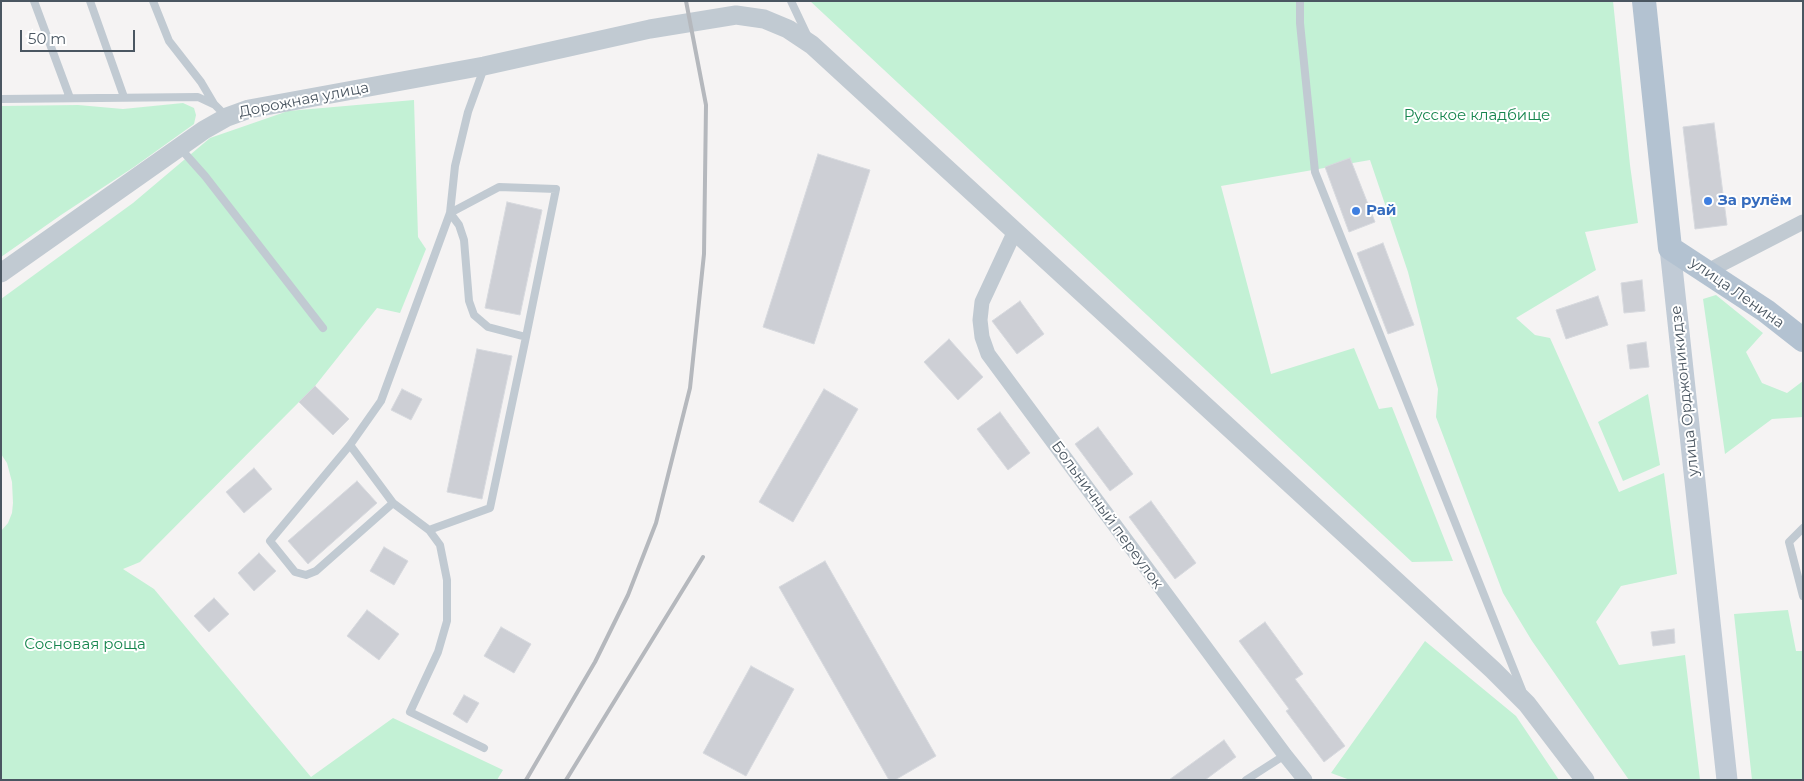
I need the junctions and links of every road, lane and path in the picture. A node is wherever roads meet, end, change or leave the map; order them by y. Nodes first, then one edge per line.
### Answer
1 (34, 1) edge
2 (90, 1) edge
3 (153, 1) edge
4 (791, 1) edge
5 (1300, 1) edge
6 (1644, 1) edge
7 (812, 45) junction
8 (484, 66) junction
9 (124, 97) junction
10 (70, 98) junction
11 (1, 99) edge
12 (221, 111) junction
13 (180, 148) junction
14 (450, 213) junction
15 (1803, 222) edge
16 (1015, 231) junction
17 (1670, 248) junction
18 (1, 272) edge
19 (1708, 272) junction
20 (323, 328) dead end
21 (526, 337) junction
22 (1803, 340) edge
23 (350, 445) junction
24 (393, 503) junction
25 (1803, 528) edge
26 (429, 530) junction
27 (1803, 596) edge
28 (1527, 704) junction
29 (484, 748) dead end
30 (1285, 755) junction
31 (1246, 780) edge
32 (1305, 780) edge
33 (1586, 780) edge
34 (1726, 780) edge

1 - 10 lane
2 - 9 lane
3 - 12 lane
4 - 7 lane
5 - 28 lane
6 - 17 main road, улица Орджоникидзе
7 - 8 street, Дорожная улица
7 - 16 street, Дорожная улица
8 - 12 street, Дорожная улица
8 - 14 lane
9 - 10 lane
9 - 12 lane
10 - 11 lane
12 - 13 street, Дорожная улица
13 - 18 street, Дорожная улица
13 - 20 lane
14 - 21 lane
14 - 21 lane
14 - 23 lane
15 - 19 street
16 - 28 street, Дорожная улица
16 - 30 street, Больничный переулок
17 - 19 main road, улица Ленина
17 - 34 main road, улица Орджоникидзе
19 - 22 main road, улица Ленина
21 - 26 lane
23 - 24 lane
23 - 24 lane
24 - 26 lane
25 - 27 lane
26 - 29 lane
28 - 33 street, Дорожная улица
30 - 31 lane
30 - 32 street, Больничный переулок

